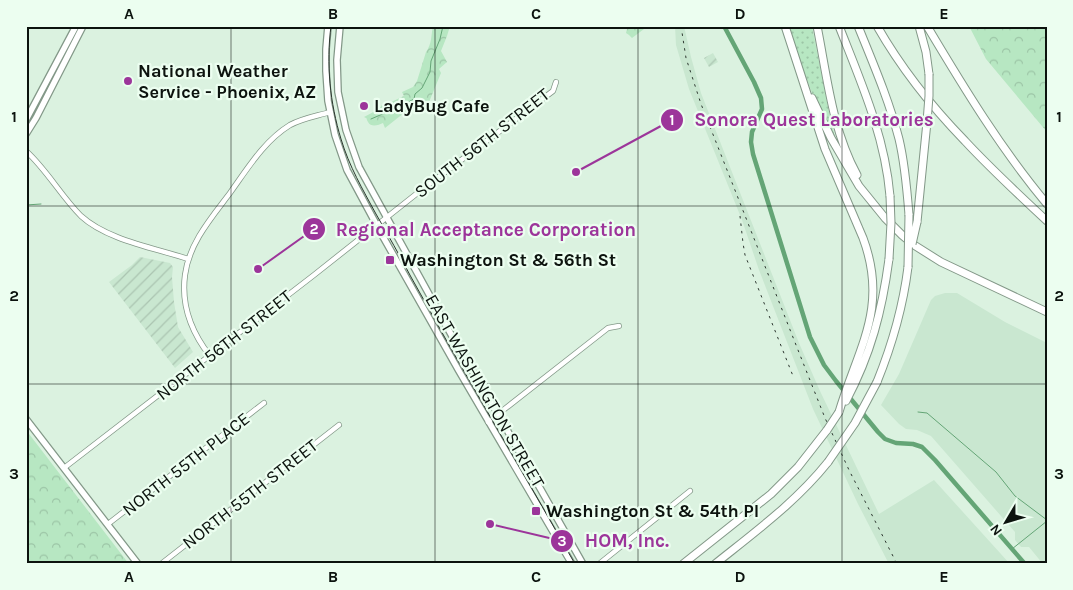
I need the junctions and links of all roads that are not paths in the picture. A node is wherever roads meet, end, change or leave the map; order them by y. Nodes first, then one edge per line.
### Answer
1 (76, 26) edge
2 (83, 26) edge
3 (328, 26) edge
4 (340, 26) edge
5 (785, 26) edge
6 (817, 26) edge
7 (839, 26) edge
8 (858, 26) edge
9 (877, 26) edge
10 (919, 26) edge
11 (927, 26) edge
12 (791, 44) junction
13 (556, 82) dead end
14 (330, 112) junction
15 (26, 120) edge
16 (26, 134) edge
17 (26, 151) edge
18 (1047, 204) edge
19 (875, 206) junction
20 (385, 219) junction
21 (1047, 221) edge
22 (377, 226) junction
23 (188, 259) junction
24 (908, 266) junction
25 (1047, 312) edge
26 (619, 326) dead end
27 (210, 356) junction
28 (856, 372) junction
29 (264, 403) dead end
30 (498, 414) junction
31 (26, 419) edge
32 (488, 422) junction
33 (340, 425) dead end
34 (64, 468) junction
35 (690, 491) dead end
36 (108, 524) junction
37 (138, 564) edge
38 (161, 564) edge
39 (572, 564) edge
40 (582, 564) edge
41 (599, 564) edge
42 (683, 564) edge
43 (714, 564) edge

1 - 15 main road
2 - 16 main road
3 - 14 main road, EAST WASHINGTON STREET
4 - 20 main road, EAST WASHINGTON STREET
5 - 12 highway
6 - 19 highway
7 - 28 highway, bridge
8 - 24 highway, bridge
9 - 21 highway
10 - 24 highway, bridge
11 - 18 highway
12 - 19 highway
12 - 28 highway
13 - 20 street, SOUTH 56TH STREET
14 - 22 main road, EAST WASHINGTON STREET
14 - 23 street
17 - 23 street
19 - 25 highway
20 - 22 street, NORTH 56TH STREET
20 - 30 main road, EAST WASHINGTON STREET
22 - 27 street, NORTH 56TH STREET
22 - 32 main road, EAST WASHINGTON STREET
23 - 27 street
24 - 43 highway, bridge
26 - 30 street
27 - 34 street, NORTH 56TH STREET
28 - 42 highway, bridge
29 - 36 street, NORTH 55TH PLACE
30 - 32 street
30 - 40 main road, EAST WASHINGTON STREET
31 - 34 main road
32 - 39 main road, EAST WASHINGTON STREET
33 - 38 street, NORTH 55TH STREET
34 - 36 main road
35 - 41 street
36 - 37 main road

